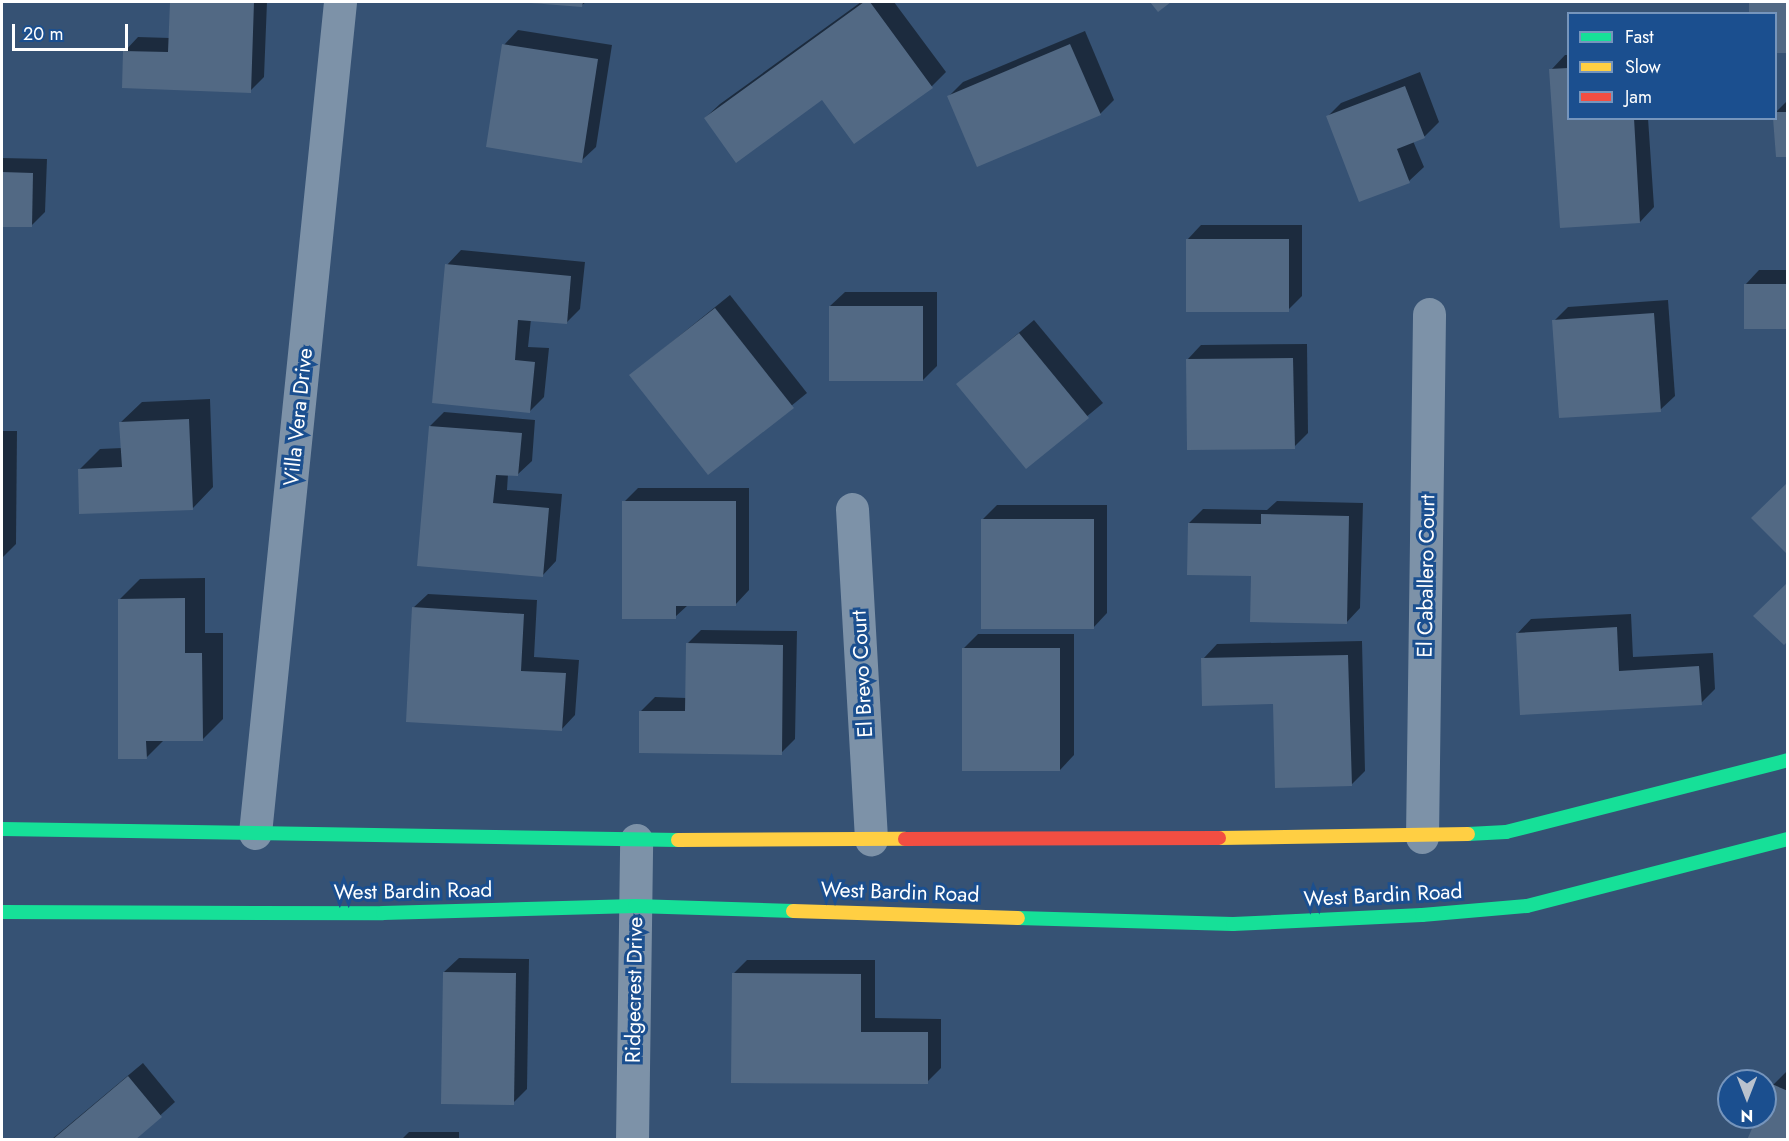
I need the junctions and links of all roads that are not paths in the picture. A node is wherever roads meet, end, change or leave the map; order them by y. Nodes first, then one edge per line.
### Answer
1 (340, 2) edge
2 (1429, 314) dead end
3 (852, 508) dead end
4 (1788, 760) edge
5 (2, 830) edge
6 (255, 833) junction
7 (1422, 837) junction
8 (871, 839) junction
9 (1788, 839) edge
10 (636, 840) junction
11 (635, 906) junction
12 (2, 912) edge
13 (632, 1140) edge

1 - 6 street, Villa Vera Drive
2 - 7 street, El Caballero Court
3 - 8 street, El Brevo Court
4 - 7 main road
5 - 6 main road
6 - 10 main road
7 - 8 main road
8 - 10 main road
9 - 11 main road, West Bardin Road
10 - 11 street, Ridgecrest Drive
11 - 12 main road, West Bardin Road
11 - 13 street, Ridgecrest Drive

